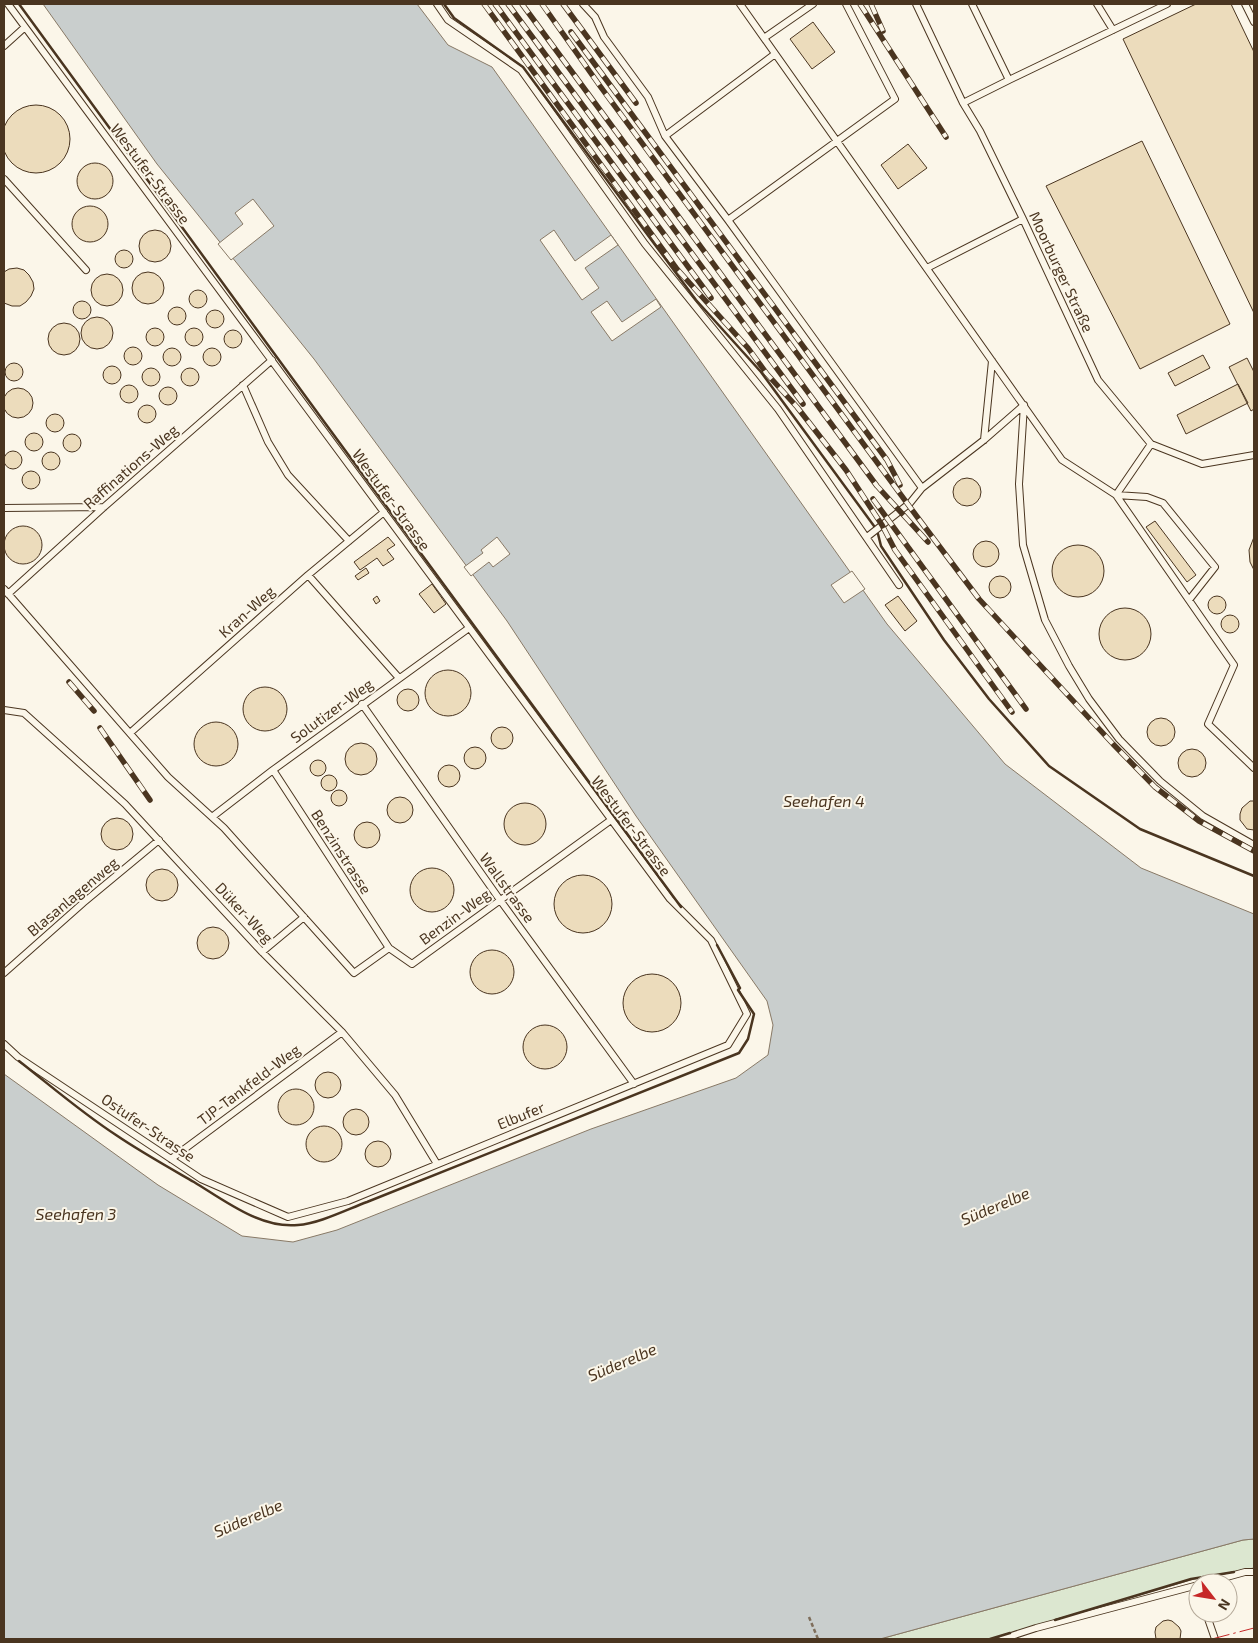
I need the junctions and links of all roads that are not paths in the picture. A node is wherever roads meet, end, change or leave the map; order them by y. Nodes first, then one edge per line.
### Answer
1 (8, 4) edge
2 (437, 4) edge
3 (583, 4) edge
4 (740, 4) edge
5 (813, 4) edge
6 (846, 4) edge
7 (916, 4) edge
8 (972, 4) edge
9 (1097, 4) edge
10 (1167, 4) edge
11 (1245, 4) edge
12 (1254, 22) edge
13 (25, 27) junction
14 (1113, 30) junction
15 (764, 38) junction
16 (4, 46) edge
17 (775, 54) junction
18 (1009, 80) junction
19 (963, 103) junction
20 (665, 136) junction
21 (837, 141) junction
22 (4, 179) edge
23 (1023, 219) junction
24 (728, 220) junction
25 (926, 268) junction
26 (86, 270) dead end
27 (272, 360) junction
28 (992, 361) junction
29 (243, 385) junction
30 (1024, 406) junction
31 (984, 440) junction
32 (1151, 444) junction
33 (1254, 456) edge
34 (922, 488) junction
35 (1116, 495) junction
36 (104, 507) junction
37 (4, 508) edge
38 (384, 512) junction
39 (867, 537) junction
40 (349, 540) junction
41 (308, 575) junction
42 (899, 585) dead end
43 (6, 591) edge
44 (1189, 600) junction
45 (469, 628) junction
46 (399, 678) junction
47 (362, 704) junction
48 (4, 710) edge
49 (130, 733) junction
50 (1254, 768) edge
51 (273, 770) junction
52 (212, 817) junction
53 (611, 820) junction
54 (159, 840) junction
55 (1254, 845) edge
56 (500, 900) junction
57 (304, 917) junction
58 (389, 948) junction
59 (262, 952) junction
60 (4, 973) edge
61 (746, 1014) joint
62 (342, 1032) junction
63 (4, 1044) edge
64 (634, 1084) junction
65 (171, 1159) junction
66 (437, 1164) junction
67 (288, 1217) joint
68 (1254, 1572) edge
69 (1238, 1574) edge
70 (1188, 1589) edge
71 (1209, 1623) edge
72 (1002, 1639) edge
73 (1215, 1639) edge

1 - 13 lane, Westufer-Strasse
2 - 39 lane
3 - 20 lane
4 - 15 lane
5 - 15 lane
6 - 21 lane
7 - 19 lane, Moorburger Straße
8 - 18 lane
9 - 14 lane
10 - 14 lane
11 - 12 lane
13 - 16 lane
13 - 27 lane, Westufer-Strasse
14 - 18 lane
15 - 17 lane
17 - 20 lane
17 - 21 lane
18 - 19 lane
19 - 23 lane, Moorburger Straße
20 - 24 lane
21 - 24 lane
21 - 25 lane
22 - 26 lane
23 - 25 lane
23 - 32 lane, Moorburger Straße
24 - 34 lane
25 - 28 lane
27 - 29 lane, Raffinations-Weg
27 - 38 lane, Westufer-Strasse
28 - 30 lane
28 - 31 lane
29 - 36 lane, Raffinations-Weg
29 - 40 lane
30 - 31 lane
30 - 35 lane
30 - 55 lane
31 - 34 lane
32 - 33 lane, Moorburger Straße
32 - 35 lane
34 - 39 lane
35 - 44 lane
35 - 44 lane
36 - 37 lane
36 - 43 lane, Raffinations-Weg
38 - 40 lane, Kran-Weg
38 - 45 lane, Westufer-Strasse
39 - 42 lane
40 - 41 lane, Kran-Weg
41 - 46 lane
41 - 49 lane, Kran-Weg
43 - 49 lane
44 - 50 lane
45 - 46 lane, Solutizer-Weg
45 - 53 lane, Westufer-Strasse
46 - 47 lane, Solutizer-Weg
47 - 51 lane, Solutizer-Weg
47 - 56 lane, Wallstrasse
48 - 54 lane, Düker-Weg
49 - 52 lane
51 - 52 lane, Solutizer-Weg
51 - 58 lane, Benzinstrasse
52 - 57 lane
53 - 56 lane, Benzin-Weg
53 - 61 lane, Westufer-Strasse
54 - 59 lane, Düker-Weg
54 - 60 lane, Blasanlagenweg
56 - 58 lane, Benzin-Weg
56 - 64 lane, Wallstrasse
57 - 58 lane
57 - 59 lane
59 - 62 lane, Düker-Weg
61 - 64 lane, Elbufer
62 - 65 lane, TJP-Tankfeld-Weg
62 - 66 lane, Düker-Weg
63 - 65 lane, Ostufer-Strasse
64 - 66 lane, Elbufer
65 - 67 lane, Ostufer-Strasse
66 - 67 lane, Elbufer
68 - 69 lane
70 - 72 lane
71 - 73 lane

